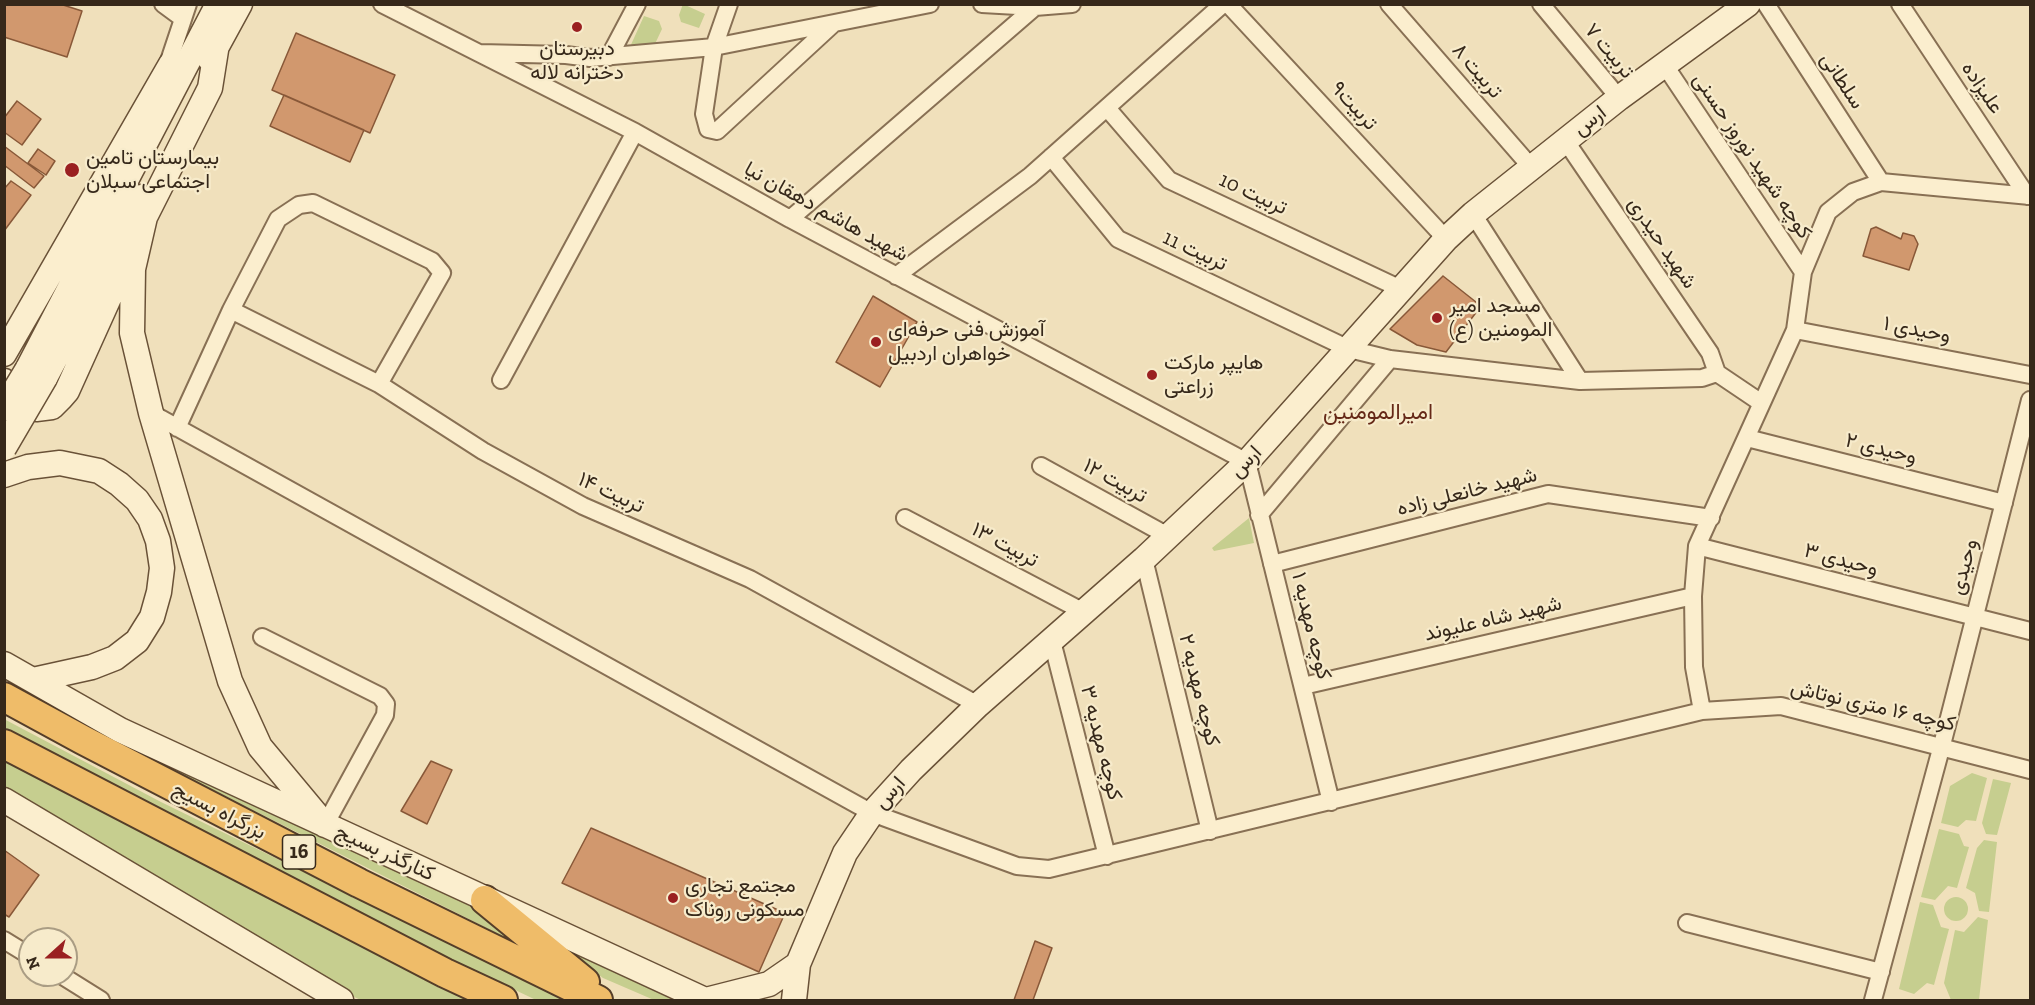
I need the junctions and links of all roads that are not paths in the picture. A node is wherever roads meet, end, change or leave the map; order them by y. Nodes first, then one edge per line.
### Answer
1 (163, 4) edge
2 (218, 4) edge
3 (240, 4) edge
4 (382, 4) edge
5 (637, 4) edge
6 (729, 4) edge
7 (930, 4) edge
8 (982, 4) edge
9 (1072, 4) edge
10 (1223, 4) edge
11 (1228, 4) edge
12 (1389, 4) edge
13 (1541, 4) edge
14 (1766, 4) edge
15 (1900, 4) edge
16 (1035, 7) junction
17 (1733, 9) edge
18 (185, 11) edge
19 (833, 24) junction
20 (209, 42) junction
21 (714, 47) junction
22 (474, 53) junction
23 (609, 57) junction
24 (1665, 64) junction
25 (167, 67) junction
26 (1619, 98) junction
27 (1107, 108) junction
28 (635, 132) junction
29 (1565, 140) junction
30 (1051, 157) junction
31 (1531, 167) junction
32 (1881, 182) junction
33 (2029, 196) edge
34 (1473, 214) junction
35 (790, 219) junction
36 (143, 222) junction
37 (1446, 239) junction
38 (1803, 272) junction
39 (896, 276) junction
40 (1403, 290) junction
41 (231, 310) junction
42 (1795, 330) junction
43 (1349, 349) junction
44 (1390, 359) junction
45 (18, 364) edge
46 (1717, 373) junction
47 (2031, 375) edge
48 (501, 380) dead end
49 (4, 381) edge
50 (1580, 381) junction
51 (379, 384) junction
52 (2031, 400) edge
53 (1760, 402) junction
54 (4, 408) edge
55 (151, 413) junction
56 (177, 428) junction
57 (1747, 438) junction
58 (4, 448) edge
59 (1247, 462) junction
60 (1041, 466) dead end
61 (4, 475) edge
62 (2004, 503) junction
63 (1259, 515) junction
64 (905, 518) dead end
65 (1711, 519) junction
66 (1168, 536) junction
67 (1697, 546) junction
68 (1144, 559) junction
69 (1272, 564) junction
70 (1693, 596) junction
71 (1084, 612) junction
72 (1973, 617) junction
73 (2031, 631) edge
74 (262, 637) dead end
75 (1052, 641) junction
76 (4, 664) edge
77 (33, 680) junction
78 (1303, 686) junction
79 (4, 697) edge
80 (978, 705) junction
81 (1702, 711) junction
82 (4, 744) edge
83 (1942, 745) junction
84 (2031, 770) edge
85 (4, 800) edge
86 (1331, 802) junction
87 (872, 813) junction
88 (326, 825) junction
89 (1210, 831) junction
90 (1107, 856) junction
91 (485, 900) junction
92 (1687, 923) dead end
93 (4, 940) edge
94 (18, 949) edge
95 (798, 964) junction
96 (1881, 972) junction
97 (78, 986) edge
98 (101, 1000) edge
99 (341, 1000) edge
100 (503, 1000) edge
101 (598, 1000) edge
102 (608, 1000) edge
103 (706, 1000) edge
104 (794, 1000) edge
105 (1873, 1000) edge

1 - 18 street
2 - 20 main road
3 - 20 main road
4 - 22 street, شهید هاشم دهقان نیا
5 - 23 street
6 - 21 street
7 - 19 street
8 - 16 street
9 - 16 street
10 - 27 street
11 - 37 street, تربیت۹
12 - 31 street, تربیت ۸
13 - 26 street, تربیت ۷
14 - 32 street, سلطانی
15 - 33 street, علیزاده
16 - 35 street
17 - 24 main road, ارس
18 - 25 street
19 - 21 street
19 - 21 street
20 - 25 main road
20 - 36 main road
20 - 45 main road
21 - 23 street
22 - 23 street
22 - 28 street, شهید هاشم دهقان نیا
24 - 26 main road, ارس
24 - 38 street, کوچه شهید نوروز حسنی
25 - 45 main road
26 - 29 main road, ارس
27 - 30 street
27 - 40 street, تربیت 10
28 - 35 street, شهید هاشم دهقان نیا
28 - 48 street
29 - 31 main road, ارس
29 - 46 street, شهید حیدری
30 - 39 street
30 - 43 street, تربیت 11
31 - 34 main road, ارس
32 - 33 street
32 - 38 street
34 - 37 main road, ارس
34 - 50 street
35 - 39 street, شهید هاشم دهقان نیا
36 - 49 main road
36 - 55 main road
37 - 40 main road, ارس
38 - 42 street
39 - 59 street, شهید هاشم دهقان نیا
40 - 43 main road, ارس
41 - 51 street, تربیت ۱۴
41 - 51 street
41 - 56 street
42 - 47 street, وحیدی ۱
42 - 53 street
43 - 44 street, تربیت 11
43 - 59 main road, ارس
44 - 50 street, تربیت 11
44 - 63 street
45 - 54 main road, bridge
45 - 58 main road, bridge
46 - 50 street, تربیت 11
46 - 53 street
51 - 80 street, تربیت ۱۴
52 - 62 street, وحیدی
53 - 57 street
55 - 56 street, کوچه ۱۶ متری نوتاش
55 - 88 main road
56 - 87 street, کوچه ۱۶ متری نوتاش
57 - 62 street, وحیدی ۲
57 - 65 street
59 - 63 street, کوچه مهدیه ۱
59 - 66 main road, ارس
60 - 66 street, تربیت ۱۲
61 - 77 main road
62 - 72 street, وحیدی
63 - 69 street, کوچه مهدیه ۱
64 - 71 street, تربیت ۱۳
65 - 67 street
65 - 69 street, شهید خانعلی زاده
66 - 68 main road, ارس
67 - 70 street
67 - 72 street, وحیدی ۳
68 - 71 main road, ارس
68 - 89 street, کوچه مهدیه ۲
69 - 78 street, کوچه مهدیه ۱
70 - 78 street, شهید شاه علیوند
70 - 81 street
71 - 75 main road, ارس
72 - 73 street, وحیدی ۳
72 - 83 street, وحیدی
74 - 88 street
75 - 80 main road, ارس
75 - 90 street, کوچه مهدیه ۳
76 - 77 main road, کنارگذر بسیج
77 - 88 main road, کنارگذر بسیج
78 - 86 street, کوچه مهدیه ۱
79 - 101 highway, بزرگراه بسیج / 16
80 - 87 main road, ارس
81 - 83 street, کوچه ۱۶ متری نوتاش
81 - 86 street, کوچه ۱۶ متری نوتاش
82 - 100 highway, بزرگراه بسیج / 16
83 - 84 street, کوچه ۱۶ متری نوتاش
83 - 96 street, وحیدی
85 - 99 main road
86 - 89 street, کوچه ۱۶ متری نوتاش
87 - 90 street, کوچه ۱۶ متری نوتاش
87 - 95 main road, ارس
88 - 91 main road, کنارگذر بسیج
89 - 90 street, کوچه ۱۶ متری نوتاش
91 - 102 highway
91 - 103 main road, کنارگذر بسیج
92 - 96 street
93 - 94 street
95 - 103 main road
95 - 104 main road, ارس
96 - 105 street, وحیدی
97 - 98 street

